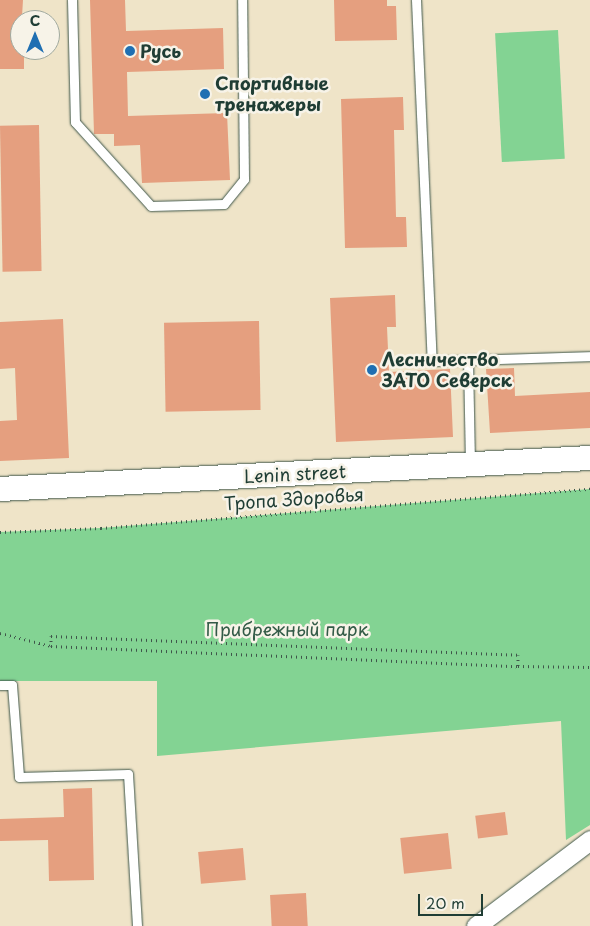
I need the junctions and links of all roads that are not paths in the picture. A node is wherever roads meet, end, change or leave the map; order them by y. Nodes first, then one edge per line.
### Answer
1 (72, 0) edge
2 (242, 0) edge
3 (416, 0) edge
4 (590, 356) edge
5 (468, 360) junction
6 (590, 458) edge
7 (470, 465) junction
8 (0, 489) edge
9 (0, 685) edge
10 (590, 840) edge
11 (137, 926) edge
12 (476, 926) edge

1 - 2 lane
3 - 5 lane
4 - 5 lane
5 - 7 lane
6 - 7 street, Lenin street
7 - 8 street, Lenin street
9 - 11 lane
10 - 12 street

